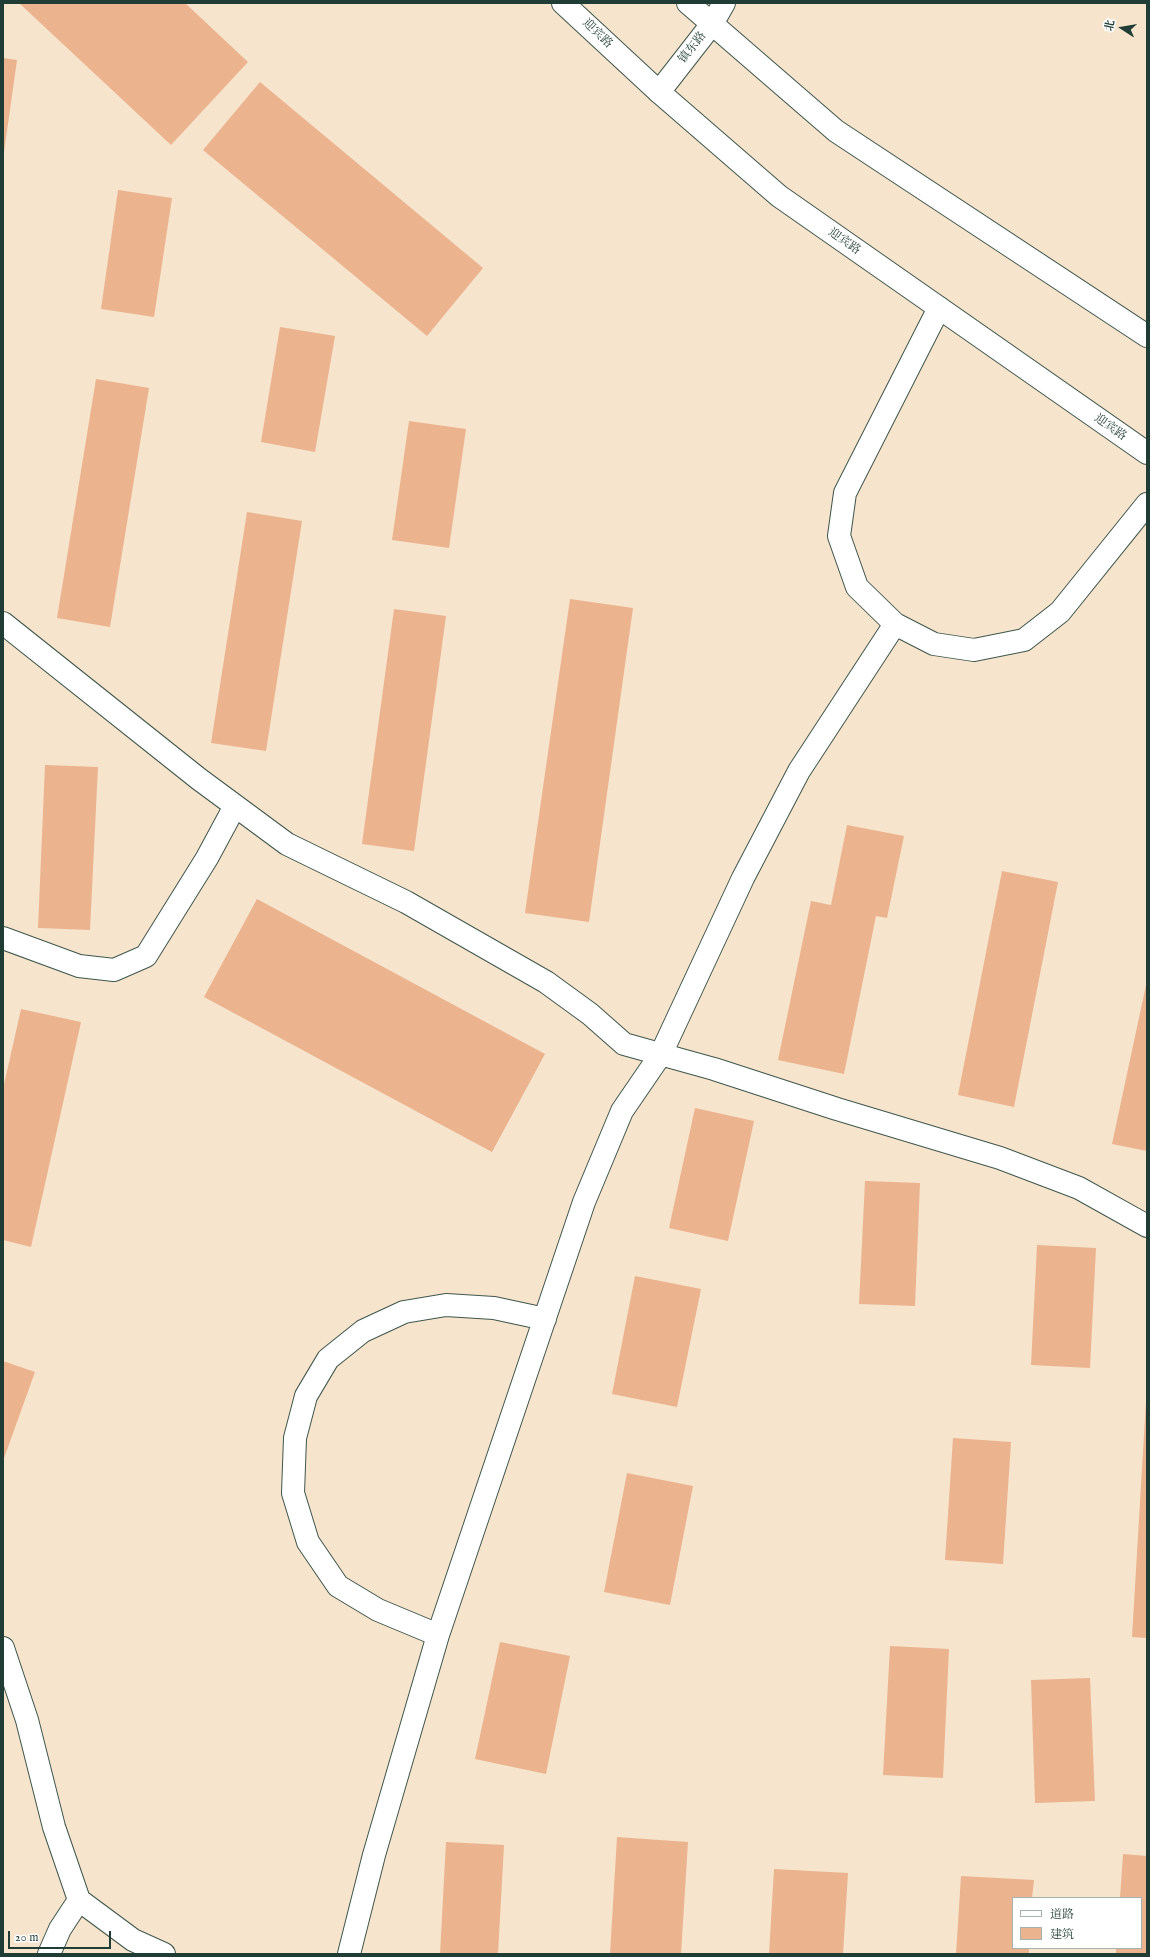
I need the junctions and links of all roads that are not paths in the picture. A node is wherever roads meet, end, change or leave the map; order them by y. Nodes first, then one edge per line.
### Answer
1 (563, 3) edge
2 (688, 3) edge
3 (724, 3) edge
4 (712, 24) junction
5 (660, 92) junction
6 (939, 308) junction
7 (1147, 336) edge
8 (1147, 454) edge
9 (1147, 504) edge
10 (3, 623) edge
11 (895, 624) junction
12 (235, 806) junction
13 (3, 938) edge
14 (661, 1054) junction
15 (1147, 1226) edge
16 (545, 1319) junction
17 (438, 1635) junction
18 (3, 1648) edge
19 (79, 1900) junction
20 (49, 1954) edge
21 (164, 1954) edge
22 (349, 1954) edge

1 - 5 street, 迎宾路
2 - 4 street
3 - 4 street, 镇东路
4 - 5 street, 镇东路
4 - 7 street
5 - 6 street, 迎宾路
6 - 8 street, 迎宾路
6 - 11 street
9 - 11 street
10 - 12 street
11 - 14 street
12 - 13 street
12 - 14 street
14 - 15 street
14 - 16 street
16 - 17 street
16 - 17 street
17 - 22 street
18 - 19 street
19 - 20 street
19 - 21 street

